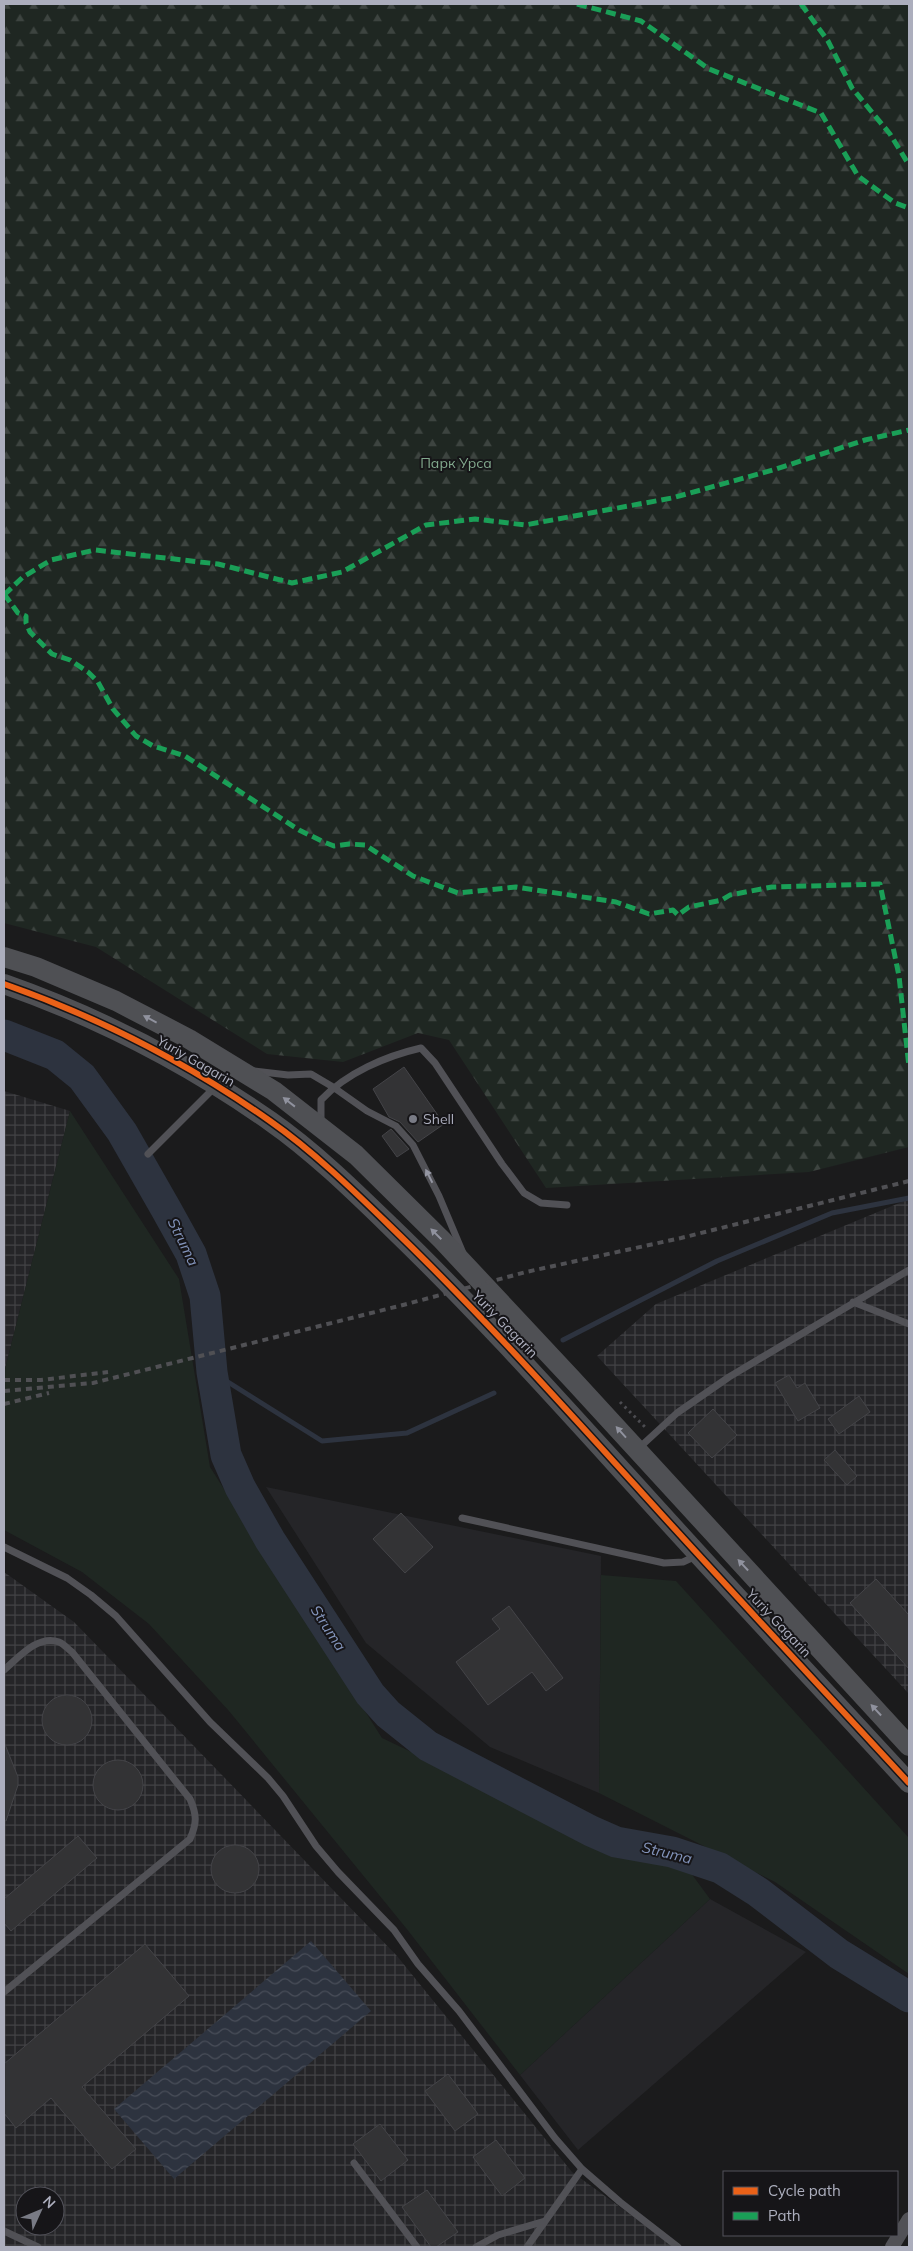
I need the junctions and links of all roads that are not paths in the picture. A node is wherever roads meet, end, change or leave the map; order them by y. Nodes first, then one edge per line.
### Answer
1 (4, 957) edge
2 (4, 984) edge
3 (237, 1068) junction
4 (216, 1086) junction
5 (333, 1087) junction
6 (321, 1128) junction
7 (148, 1154) dead end
8 (567, 1205) dead end
9 (469, 1269) junction
10 (909, 1270) edge
11 (853, 1302) junction
12 (909, 1324) edge
13 (637, 1450) junction
14 (462, 1518) dead end
15 (4, 1547) edge
16 (698, 1554) junction
17 (4, 1670) edge
18 (909, 1746) edge
19 (909, 1783) edge
20 (4, 1992) edge
21 (354, 2163) dead end
22 (582, 2169) junction
23 (909, 2219) edge
24 (546, 2221) junction
25 (4, 2231) edge
26 (38, 2247) edge
27 (417, 2247) edge
28 (476, 2247) edge
29 (528, 2247) edge
30 (678, 2247) edge
31 (892, 2247) edge

3 -> 1 street, Yuriy Gagarin
2 - 4 street, Yuriy Gagarin
3 - 5 lane
6 -> 3 street, Yuriy Gagarin
4 - 7 lane
4 - 16 street, Yuriy Gagarin
5 - 6 lane
5 - 8 lane
9 -> 5 lane
9 -> 6 street, Yuriy Gagarin
13 -> 9 street, Yuriy Gagarin
10 - 11 lane
11 - 12 lane
11 - 13 lane
18 -> 13 street, Yuriy Gagarin
14 - 16 lane
15 - 22 lane
16 - 19 street, Yuriy Gagarin
17 - 20 lane
21 - 27 lane
22 - 24 lane
22 - 30 lane
23 - 31 street
24 - 28 lane
24 - 29 lane
25 - 26 lane

